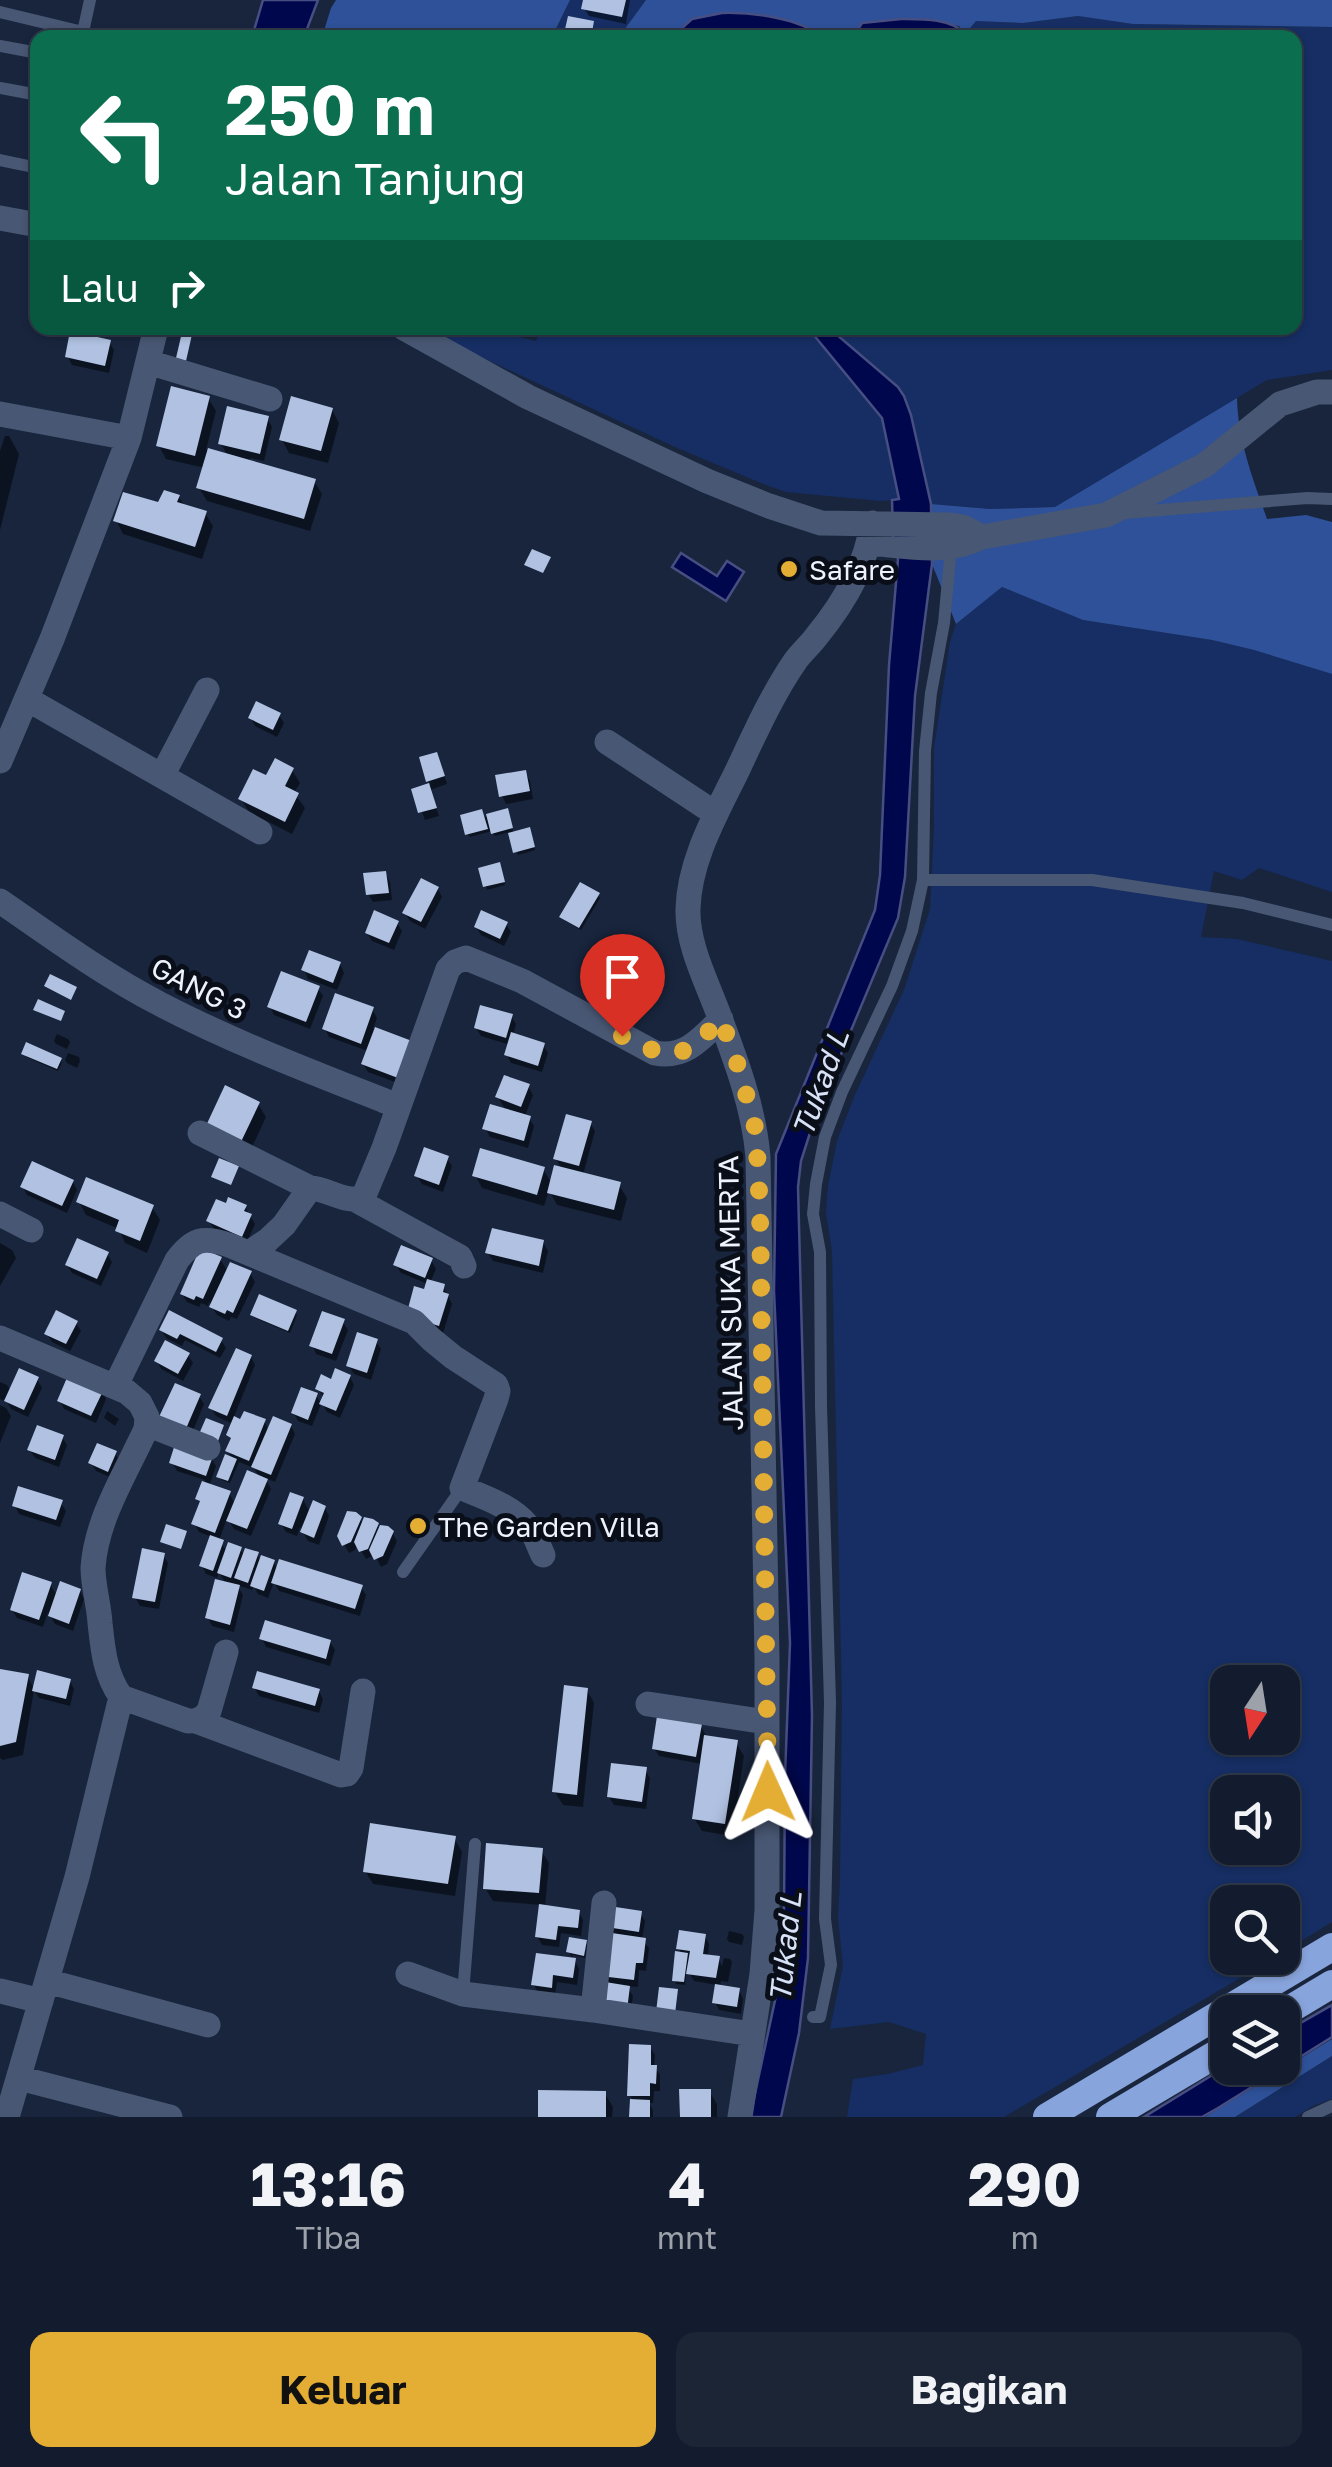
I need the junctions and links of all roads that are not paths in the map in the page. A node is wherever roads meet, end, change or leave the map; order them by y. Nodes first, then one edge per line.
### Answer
1 (90, 0) edge
2 (0, 12) edge
3 (68, 30) edge
4 (87, 30) edge
5 (0, 46) edge
6 (30, 52) edge
7 (0, 88) edge
8 (30, 94) edge
9 (0, 160) edge
10 (30, 166) edge
11 (0, 218) edge
12 (30, 223) edge
13 (154, 335) edge
14 (417, 335) edge
15 (148, 362) junction
16 (1332, 392) edge
17 (270, 399) dead end
18 (0, 414) edge
19 (129, 438) junction
20 (1332, 499) edge
21 (1106, 514) junction
22 (879, 533) junction
23 (942, 540) junction
24 (206, 690) dead end
25 (27, 700) junction
26 (607, 742) dead end
27 (0, 761) edge
28 (162, 776) junction
29 (716, 814) junction
30 (260, 832) dead end
31 (923, 880) junction
32 (0, 901) edge
33 (1332, 926) edge
34 (721, 1019) junction
35 (385, 1101) dead end
36 (200, 1133) dead end
37 (310, 1188) junction
38 (356, 1200) junction
39 (0, 1214) edge
40 (31, 1230) dead end
41 (249, 1253) junction
42 (464, 1266) dead end
43 (0, 1338) edge
44 (116, 1385) junction
45 (147, 1424) junction
46 (208, 1448) dead end
47 (462, 1488) junction
48 (542, 1555) dead end
49 (403, 1572) dead end
50 (226, 1652) dead end
51 (363, 1691) dead end
52 (122, 1698) junction
53 (648, 1704) dead end
54 (196, 1721) junction
55 (766, 1722) junction
56 (475, 1844) dead end
57 (604, 1903) dead end
58 (1332, 1948) edge
59 (408, 1974) dead end
60 (1332, 1984) edge
61 (0, 1991) edge
62 (44, 1991) junction
63 (463, 1994) junction
64 (1265, 1995) edge
65 (1300, 2003) edge
66 (593, 2010) junction
67 (813, 2017) dead end
68 (208, 2024) dead end
69 (1210, 2032) edge
70 (752, 2034) junction
71 (1210, 2058) edge
72 (19, 2078) junction
73 (1332, 2106) edge
74 (7, 2117) edge
75 (170, 2117) edge
76 (740, 2117) edge
77 (1046, 2117) edge
78 (1110, 2117) edge
79 (1308, 2117) edge

1 - 4 lane
2 - 3 lane
5 - 6 lane
7 - 8 lane
9 - 10 lane
11 - 12 street
13 - 15 street
14 - 22 street
15 - 17 street
15 - 19 street
16 - 21 street
18 - 19 street
19 - 25 street
20 - 21 lane
21 - 23 street
22 - 23 street
22 - 29 street, JALAN SUKA MERTA
23 - 31 lane
24 - 28 street
25 - 27 street
25 - 28 street
26 - 29 street
28 - 30 street
29 - 34 street, JALAN SUKA MERTA
31 - 33 lane
31 - 67 lane
32 - 35 street, GANG 3
34 - 38 street
34 - 55 street, JALAN SUKA MERTA
36 - 37 street
37 - 38 street
37 - 41 street
38 - 42 street
39 - 40 street
41 - 44 street
41 - 47 street
43 - 44 street
44 - 45 street
45 - 46 street
45 - 52 street
47 - 48 street
47 - 49 lane
50 - 54 street
51 - 54 street
52 - 54 street
52 - 62 street
53 - 55 street
55 - 70 street, JALAN SUKA MERTA
56 - 63 lane
57 - 66 street
58 - 64 highway
59 - 63 street
60 - 65 highway
61 - 62 street
62 - 68 street
62 - 72 street
63 - 66 street
66 - 70 street
69 - 77 highway
70 - 76 street, JALAN SUKA MERTA
71 - 78 highway
72 - 74 street
72 - 75 street
73 - 79 lane

